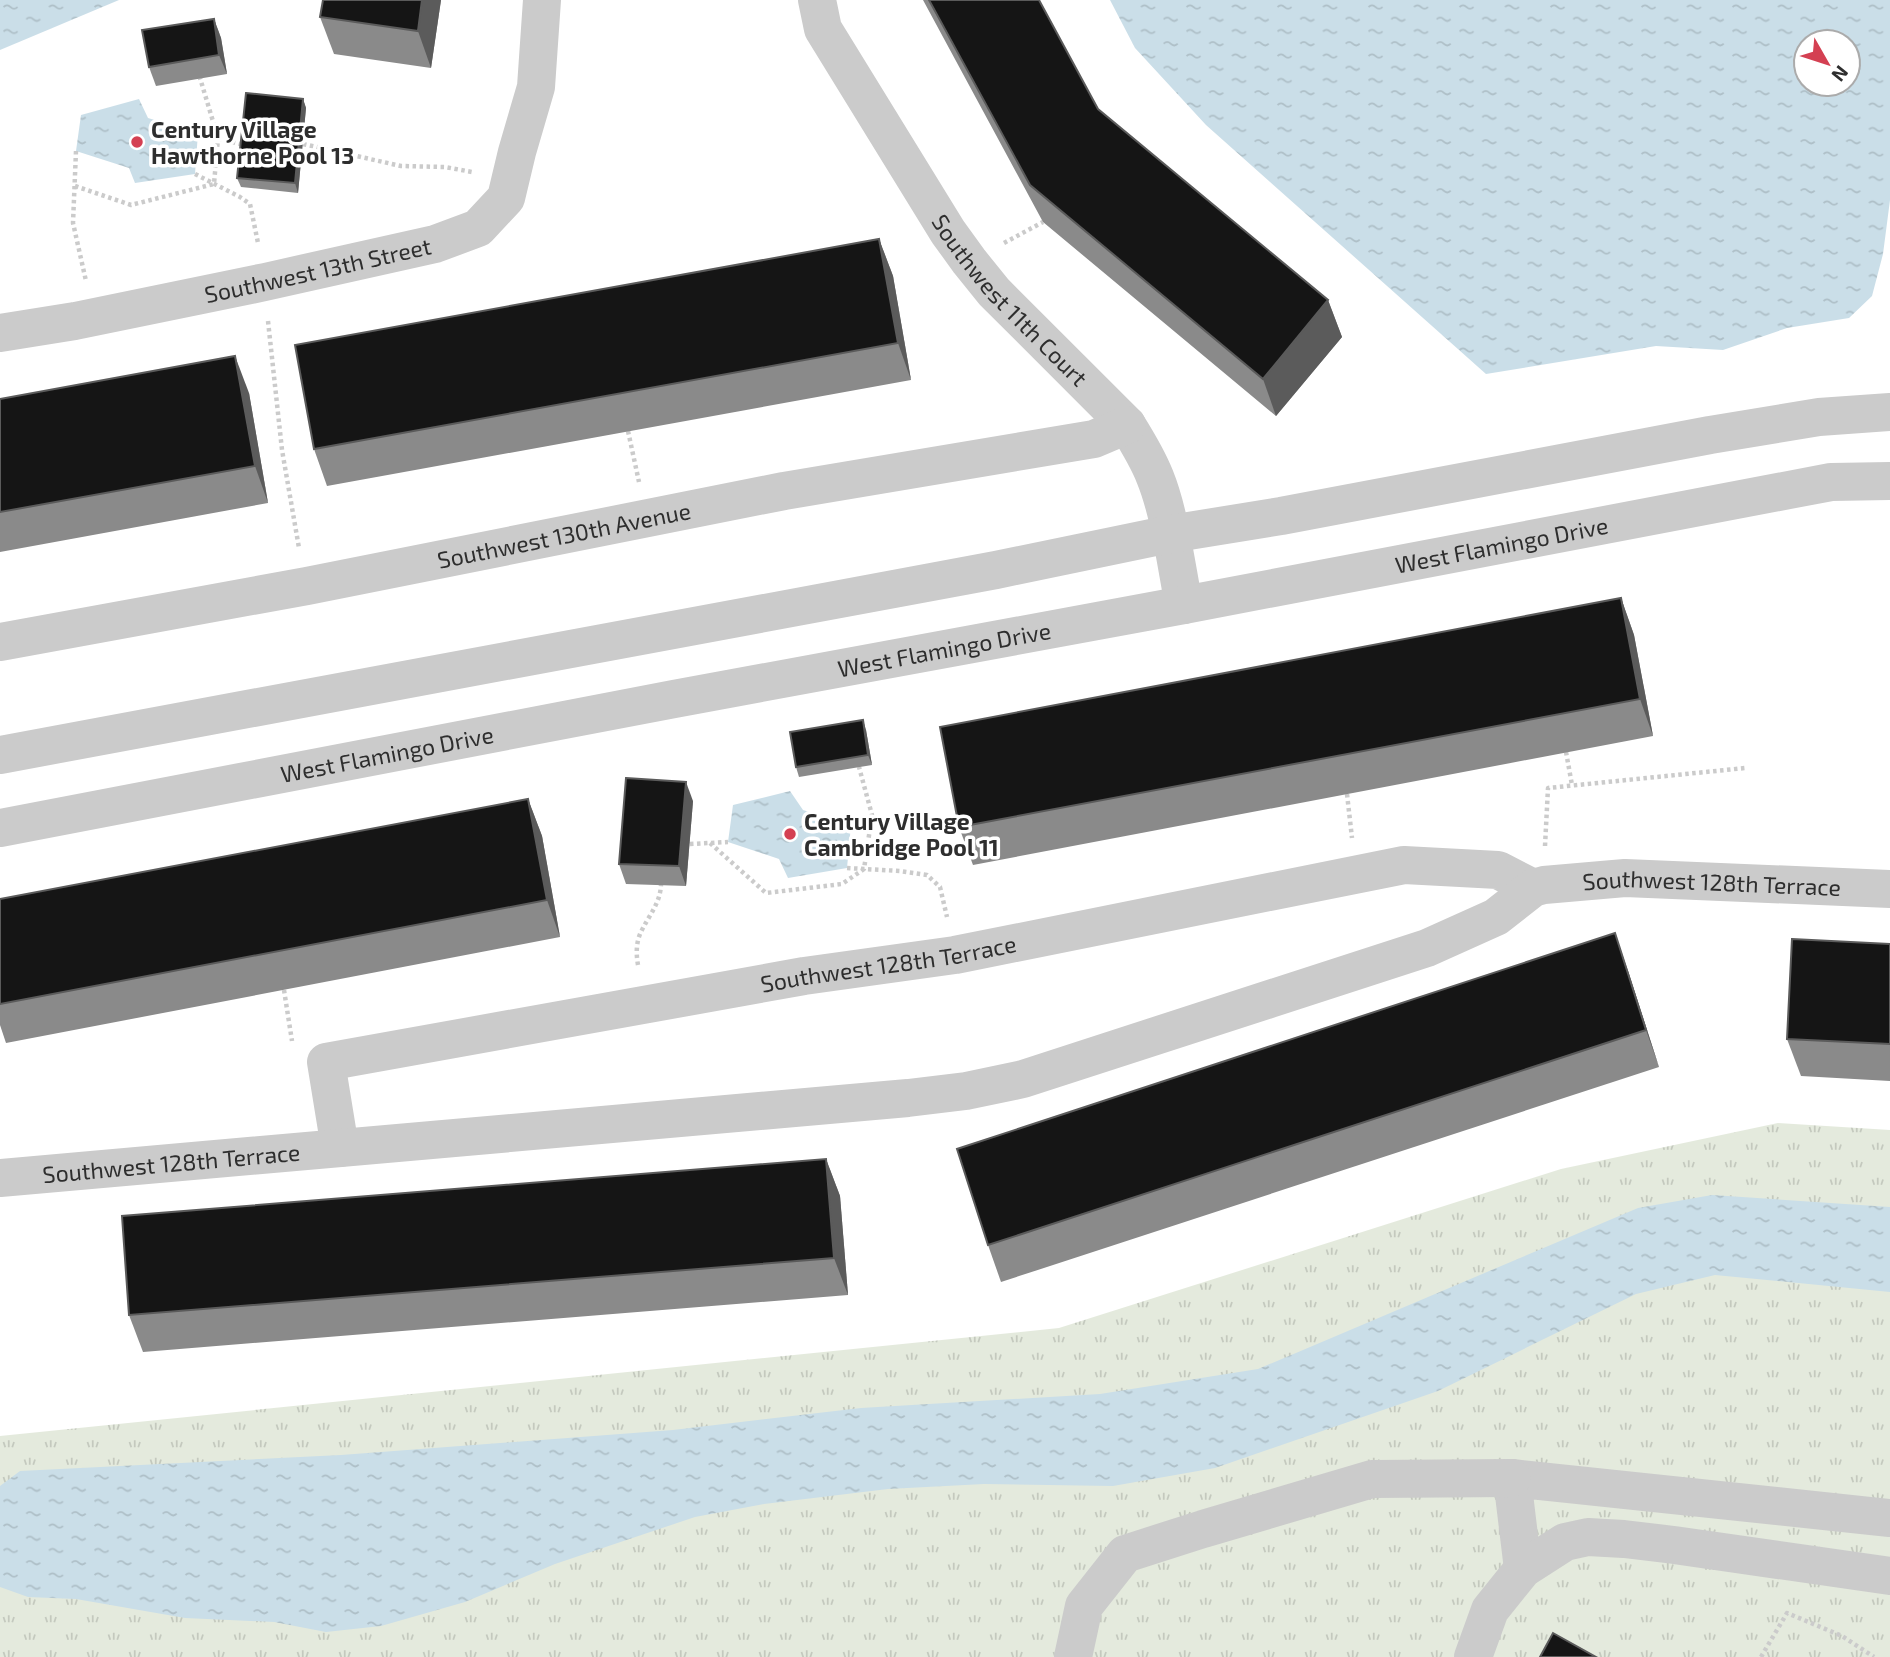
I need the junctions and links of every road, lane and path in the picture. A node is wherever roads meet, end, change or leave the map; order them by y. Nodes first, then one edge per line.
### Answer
1 (542, 0) edge
2 (820, 15) edge
3 (200, 78) edge
4 (198, 133) dead end
5 (218, 138) junction
6 (303, 144) edge
7 (245, 145) edge
8 (76, 151) dead end
9 (195, 174) dead end
10 (511, 177) junction
11 (214, 184) junction
12 (75, 186) junction
13 (265, 282) junction
14 (94, 316) junction
15 (0, 332) edge
16 (1890, 412) edge
17 (1127, 425) junction
18 (628, 431) dead end
19 (1890, 481) edge
20 (647, 518) junction
21 (1170, 534) junction
22 (307, 586) junction
23 (1184, 605) junction
24 (0, 642) edge
25 (1566, 752) dead end
26 (0, 755) edge
27 (859, 767) edge
28 (1745, 768) dead end
29 (1572, 785) junction
30 (0, 828) edge
31 (728, 842) dead end
32 (710, 843) junction
33 (690, 844) dead end
34 (847, 868) dead end
35 (864, 869) junction
36 (661, 885) edge
37 (1538, 887) junction
38 (1890, 889) edge
39 (956, 955) junction
40 (284, 990) dead end
41 (644, 1005) junction
42 (292, 1041) dead end
43 (341, 1148) junction
44 (0, 1178) edge
45 (1513, 1478) junction
46 (1890, 1518) edge
47 (1523, 1569) junction
48 (1890, 1576) edge
49 (1073, 1657) edge
50 (1473, 1657) edge
51 (1761, 1657) edge
52 (1874, 1657) edge

1 - 10 street, Southwest 13th Street
2 - 17 street, Southwest 11th Court
3 - 5 path
4 - 5 path
5 - 7 path
5 - 11 path
6 - 10 path
8 - 12 path
9 - 11 path
10 - 13 street, Southwest 13th Street
11 - 12 path
11 - 13 path
12 - 14 path
13 - 14 street, Southwest 13th Street
13 - 22 path
14 - 15 street, Southwest 13th Street
16 - 21 street
17 - 20 street, Southwest 130th Avenue
17 - 21 street, Southwest 11th Court
18 - 20 path
19 - 23 street, West Flamingo Drive
20 - 22 street, Southwest 130th Avenue
21 - 23 street, Southwest 11th Court
21 - 26 street
22 - 24 street, Southwest 130th Avenue
23 - 30 street, West Flamingo Drive
25 - 29 path
27 - 35 path
28 - 29 path
29 - 37 path
31 - 32 path
32 - 33 path
32 - 35 path
34 - 35 path
35 - 39 path
36 - 41 path
37 - 38 street, Southwest 128th Terrace
37 - 39 street, Southwest 128th Terrace
37 - 43 street, Southwest 128th Terrace
39 - 41 street, Southwest 128th Terrace
40 - 42 path
41 - 43 street, Southwest 128th Terrace
43 - 44 street, Southwest 128th Terrace
45 - 46 street
45 - 47 street
45 - 49 street
47 - 48 street
47 - 50 street
51 - 52 path

